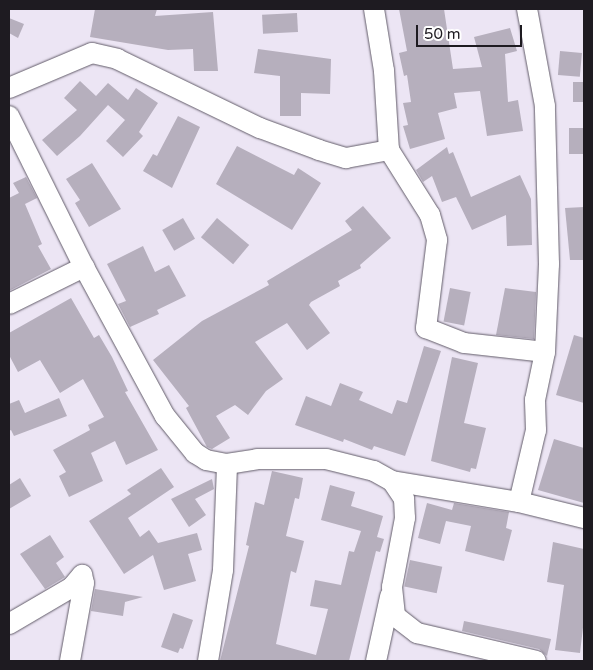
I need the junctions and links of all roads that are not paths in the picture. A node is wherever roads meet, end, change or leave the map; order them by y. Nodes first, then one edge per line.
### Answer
1 (374, 9) edge
2 (527, 9) edge
3 (9, 88) edge
4 (9, 116) edge
5 (389, 150) junction
6 (84, 267) junction
7 (9, 304) edge
8 (545, 352) junction
9 (226, 464) junction
10 (392, 481) junction
11 (519, 502) junction
12 (584, 518) edge
13 (392, 587) junction
14 (9, 624) edge
15 (70, 661) edge
16 (208, 661) edge
17 (376, 661) edge
18 (536, 661) edge

1 - 5 street
2 - 8 street
3 - 5 street
4 - 6 street
5 - 8 street
6 - 7 street
6 - 9 street
8 - 11 street
9 - 10 street
9 - 16 street
10 - 11 street
10 - 13 street
11 - 12 street
13 - 17 street
13 - 18 street
14 - 15 street

